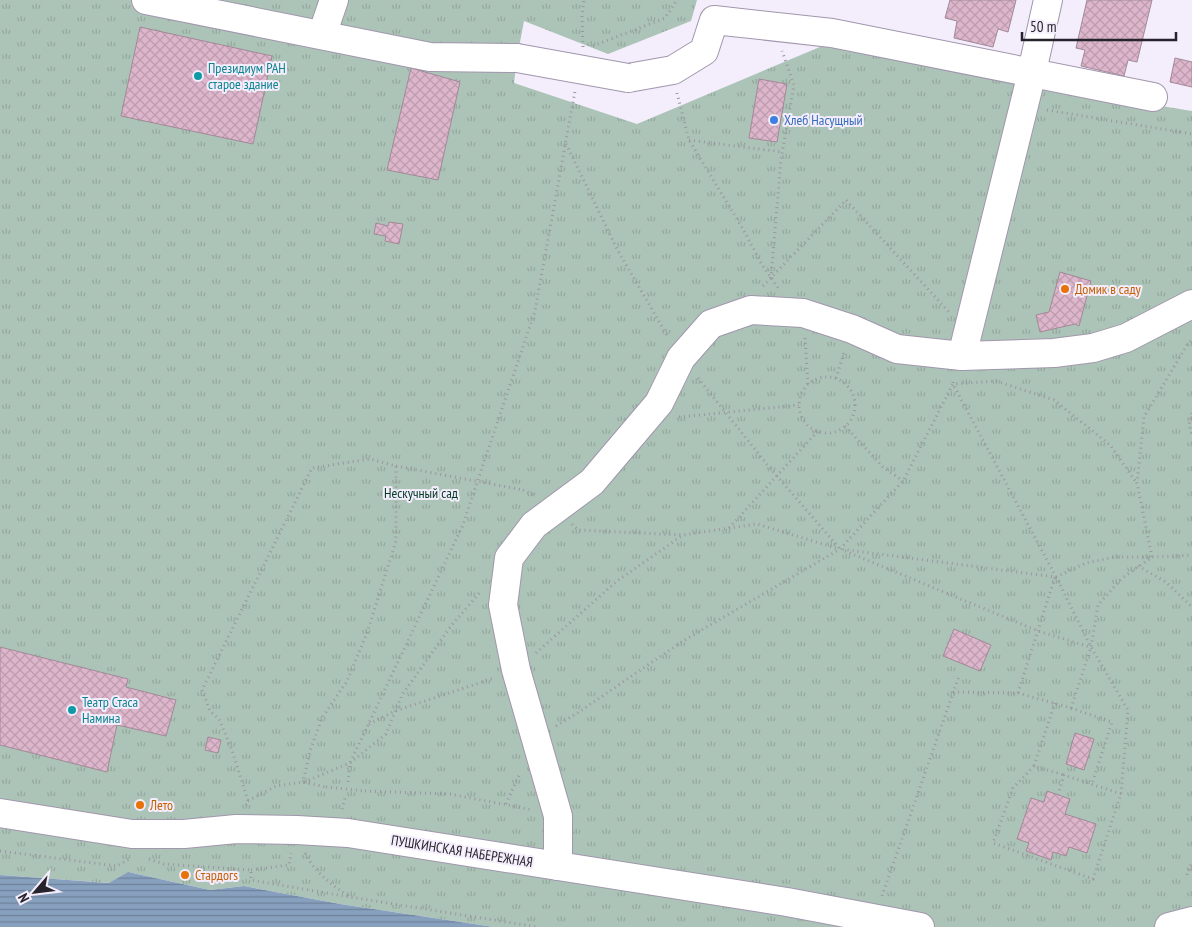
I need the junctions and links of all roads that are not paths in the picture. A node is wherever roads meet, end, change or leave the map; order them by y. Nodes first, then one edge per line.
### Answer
1 (146, 0) edge
2 (334, 0) edge
3 (1048, 0) edge
4 (717, 10) edge
5 (322, 35) junction
6 (1031, 74) junction
7 (1153, 97) dead end
8 (1192, 304) edge
9 (962, 356) junction
10 (0, 813) edge
11 (558, 866) junction
12 (1192, 921) edge
13 (920, 927) edge
14 (1169, 927) edge

1 - 5 lane
2 - 5 lane
3 - 6 lane
4 - 5 lane, bridge
4 - 6 lane
6 - 7 lane
6 - 9 lane
8 - 9 lane
9 - 11 lane
10 - 11 lane, ПУШКИНСКАЯ НАБЕРЕЖНАЯ
11 - 13 lane, ПУШКИНСКАЯ НАБЕРЕЖНАЯ
12 - 14 lane

